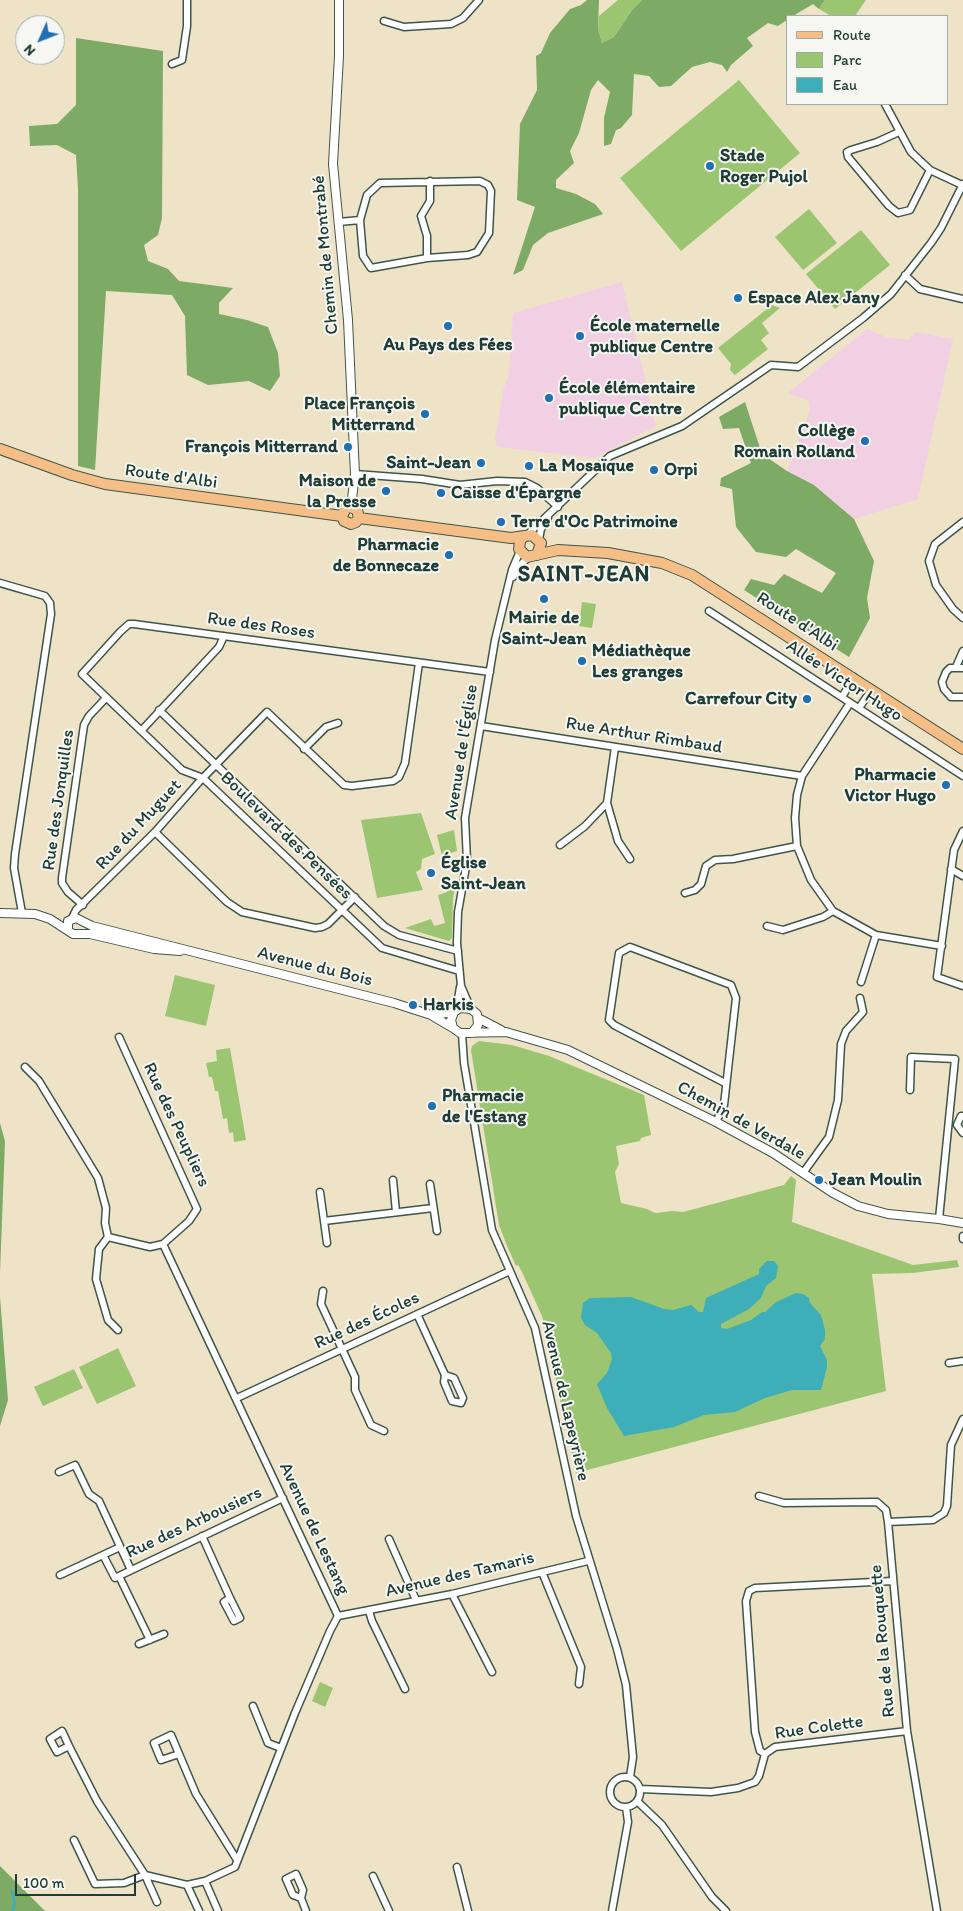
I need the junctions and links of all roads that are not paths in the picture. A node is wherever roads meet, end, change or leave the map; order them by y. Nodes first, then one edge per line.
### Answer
1 (187, 0) edge
2 (339, 0) edge
3 (479, 0) edge
4 (384, 21) dead end
5 (172, 64) dead end
6 (886, 105) edge
7 (899, 132) junction
8 (930, 170) junction
9 (430, 181) junction
10 (963, 184) edge
11 (360, 220) junction
12 (339, 222) junction
13 (427, 258) junction
14 (905, 275) junction
15 (963, 298) edge
16 (0, 449) edge
17 (354, 474) junction
18 (352, 507) junction
19 (558, 507) junction
20 (342, 516) junction
21 (548, 517) junction
22 (359, 518) junction
23 (963, 522) edge
24 (417, 526) junction
25 (525, 536) junction
26 (539, 540) junction
27 (520, 550) junction
28 (601, 552) junction
29 (533, 556) junction
30 (0, 582) edge
31 (508, 584) junction
32 (709, 612) dead end
33 (963, 618) edge
34 (224, 636) junction
35 (963, 651) edge
36 (419, 663) junction
37 (959, 667) edge
38 (490, 672) junction
39 (854, 677) junction
40 (872, 689) junction
41 (842, 697) junction
42 (963, 697) edge
43 (106, 698) junction
44 (850, 703) junction
45 (859, 708) junction
46 (159, 710) junction
47 (338, 723) dead end
48 (480, 726) junction
49 (141, 731) junction
50 (615, 747) junction
51 (304, 749) junction
52 (963, 749) edge
53 (217, 765) junction
54 (802, 776) junction
55 (963, 776) edge
56 (203, 778) junction
57 (607, 803) junction
58 (963, 831) edge
59 (155, 832) junction
60 (560, 844) dead end
61 (797, 846) junction
62 (630, 860) dead end
63 (951, 869) junction
64 (963, 876) edge
65 (685, 893) dead end
66 (355, 898) junction
67 (83, 905) junction
68 (342, 911) junction
69 (833, 911) junction
70 (0, 913) edge
71 (24, 913) junction
72 (50, 919) junction
73 (75, 919) junction
74 (767, 926) dead end
75 (68, 930) junction
76 (79, 932) junction
77 (876, 935) junction
78 (942, 946) junction
79 (190, 952) junction
80 (458, 952) junction
81 (459, 971) junction
82 (861, 982) dead end
83 (460, 986) junction
84 (963, 986) edge
85 (860, 998) dead end
86 (472, 1009) junction
87 (455, 1012) junction
88 (431, 1015) junction
89 (478, 1018) junction
90 (453, 1028) junction
91 (506, 1032) junction
92 (472, 1033) junction
93 (462, 1034) junction
94 (119, 1037) dead end
95 (25, 1067) dead end
96 (726, 1083) junction
97 (910, 1090) dead end
98 (963, 1116) edge
99 (716, 1122) junction
100 (963, 1133) edge
101 (803, 1173) junction
102 (393, 1180) dead end
103 (430, 1184) dead end
104 (320, 1192) dead end
105 (433, 1208) junction
106 (396, 1212) junction
107 (939, 1219) junction
108 (324, 1221) junction
109 (963, 1224) edge
110 (437, 1231) dead end
111 (108, 1237) junction
112 (327, 1243) dead end
113 (163, 1244) junction
114 (510, 1271) junction
115 (323, 1291) dead end
116 (417, 1314) junction
117 (118, 1330) dead end
118 (342, 1348) junction
119 (963, 1361) edge
120 (949, 1363) dead end
121 (445, 1375) dead end
122 (237, 1398) junction
123 (963, 1419) edge
124 (384, 1430) dead end
125 (59, 1472) dead end
126 (759, 1496) dead end
127 (283, 1498) junction
128 (888, 1522) junction
129 (202, 1536) junction
130 (389, 1539) dead end
131 (120, 1547) junction
132 (104, 1555) junction
133 (588, 1561) junction
134 (131, 1570) junction
135 (542, 1572) junction
136 (60, 1575) dead end
137 (118, 1576) junction
138 (893, 1581) junction
139 (452, 1594) junction
140 (230, 1598) dead end
141 (416, 1600) junction
142 (369, 1611) junction
143 (338, 1616) junction
144 (164, 1634) dead end
145 (150, 1640) junction
146 (139, 1644) dead end
147 (492, 1672) dead end
148 (579, 1684) dead end
149 (405, 1690) dead end
150 (253, 1706) dead end
151 (907, 1731) junction
152 (69, 1746) dead end
153 (281, 1748) junction
154 (179, 1754) dead end
155 (765, 1754) junction
156 (630, 1777) junction
157 (640, 1789) junction
158 (637, 1801) junction
159 (626, 1807) junction
160 (74, 1840) dead end
161 (238, 1860) junction
162 (457, 1867) dead end
163 (145, 1875) junction
164 (373, 1876) dead end
165 (205, 1881) junction
166 (187, 1884) junction
167 (301, 1898) dead end
168 (157, 1902) dead end
169 (199, 1911) edge
170 (218, 1911) edge
171 (306, 1911) edge
172 (388, 1911) edge
173 (468, 1911) edge
174 (612, 1911) edge
175 (726, 1911) edge
176 (937, 1911) edge

1 - 5 street
2 - 12 street, Chemin de Montrabé
3 - 4 street
6 - 7 street
7 - 8 street
7 - 8 street
8 - 10 street
9 - 11 street
9 - 13 street
9 - 13 street
10 - 14 street
11 - 12 street
11 - 13 street
12 - 17 street, Chemin de Montrabé
14 - 15 street
14 - 19 street
16 - 20 main road, Route d'Albi
17 - 18 street, Chemin de Montrabé
17 - 19 street
18 - 20 main road
18 - 22 main road
19 - 21 street
20 - 22 main road
21 - 25 street
21 - 26 street
22 - 24 main road
23 - 33 street
24 - 25 main road
24 - 27 main road
25 - 26 main road
25 - 27 main road
26 - 28 main road, Route d'Albi
26 - 29 main road
27 - 29 main road
27 - 31 street, Avenue de l'Église
28 - 29 main road, Route d'Albi
28 - 39 main road, Route d'Albi
29 - 31 street, Avenue de l'Église
30 - 71 street
31 - 38 street, Avenue de l'Église
32 - 41 street, Allée Victor Hugo
34 - 36 street, Rue des Roses
34 - 43 street, Rue des Roses
34 - 46 street
35 - 37 street
36 - 38 street, Rue des Roses
36 - 51 street
37 - 42 street
38 - 48 street, Avenue de l'Église
39 - 40 main road, Route d'Albi
39 - 41 street
40 - 45 street
40 - 52 main road, Route d'Albi
41 - 44 street, Allée Victor Hugo
43 - 49 street, Boulevard des Pensées
43 - 67 street, Rue des Jonquilles
44 - 45 street, Allée Victor Hugo
44 - 54 street
45 - 55 street, Allée Victor Hugo
46 - 49 street
46 - 53 street, Boulevard des Pensées
47 - 51 street
48 - 50 street, Rue Arthur Rimbaud
48 - 80 street, Avenue de l'Église
49 - 56 street, Boulevard des Pensées
50 - 54 street, Rue Arthur Rimbaud
50 - 57 street
51 - 53 street, Rue du Muguet
53 - 56 street, Rue du Muguet
53 - 66 street, Boulevard des Pensées
54 - 61 street
56 - 59 street, Rue du Muguet
56 - 68 street, Boulevard des Pensées
57 - 60 street
57 - 62 street
58 - 63 street
59 - 67 street, Rue du Muguet
59 - 68 street
61 - 65 street
61 - 69 street
63 - 64 street
63 - 78 street
66 - 68 street
66 - 80 street, Boulevard des Pensées
67 - 73 street, Rue du Muguet
68 - 81 street, Boulevard des Pensées
69 - 74 street
69 - 77 street
70 - 71 street
71 - 72 street
72 - 73 street, Avenue du Bois
72 - 75 street
73 - 75 street
73 - 76 street
73 - 79 street, Avenue du Bois
75 - 76 street
76 - 79 street, Avenue du Bois
77 - 78 street
77 - 82 street
78 - 84 street
79 - 88 street, Avenue du Bois
80 - 81 street, Avenue de l'Église
81 - 83 street, Avenue de l'Église
83 - 86 street, Avenue de l'Église
83 - 87 street, Avenue de l'Église
85 - 101 street
86 - 87 street
86 - 89 street
87 - 88 street, Avenue du Bois
87 - 90 street
88 - 90 street, Avenue du Bois
89 - 91 street, Chemin de Verdale
89 - 92 street
90 - 93 street
91 - 92 street, Chemin de Verdale
91 - 99 street, Chemin de Verdale
92 - 93 street
93 - 114 street, Avenue de Lapeyrière
94 - 113 street, Rue des Peupliers
95 - 111 street
96 - 96 street
96 - 99 street
97 - 107 street
98 - 100 street
99 - 101 street, Chemin de Verdale
101 - 107 street, Chemin de Verdale
102 - 106 street
103 - 105 street
104 - 108 street
105 - 106 street
105 - 110 street
106 - 108 street
107 - 109 street, Chemin de Verdale
108 - 112 street
111 - 113 street
111 - 117 street
113 - 122 street, Avenue de Lestang
114 - 116 street, Rue des Écoles
114 - 133 street, Avenue de Lapeyrière
115 - 118 street
116 - 118 street, Rue des Écoles
116 - 121 street
118 - 122 street, Rue des Écoles
118 - 124 street
119 - 120 street
122 - 127 street, Avenue de Lestang
123 - 128 street
125 - 131 street
126 - 128 street
127 - 129 street, Rue des Arbousiers
127 - 143 street, Avenue de Lestang
128 - 138 street, Rue de la Rouquette
129 - 134 street, Rue des Arbousiers
129 - 140 street
130 - 141 street
131 - 132 street
131 - 134 street
132 - 136 street
132 - 137 street
133 - 135 street, Avenue des Tamaris
133 - 156 street, Avenue de Lapeyrière
134 - 137 street, Rue des Arbousiers
135 - 139 street, Avenue des Tamaris
135 - 148 street
137 - 145 street
138 - 151 street, Rue de la Rouquette
138 - 155 street
139 - 141 street, Avenue des Tamaris
139 - 147 street
141 - 142 street, Avenue des Tamaris
142 - 143 street, Avenue des Tamaris
142 - 149 street
143 - 153 street, Avenue de Lestang
144 - 145 street
145 - 146 street
150 - 153 street
151 - 155 street, Rue Colette
151 - 176 street, Rue de la Rouquette
152 - 163 street
153 - 161 street, Avenue de Lestang
154 - 161 street
155 - 157 street, Rue Colette
156 - 157 street
156 - 159 street
157 - 158 street
158 - 159 street
158 - 175 street
159 - 174 street
160 - 163 street
161 - 165 street
162 - 173 street
163 - 166 street
163 - 168 street
164 - 172 street
165 - 166 street
165 - 170 street
166 - 169 street
167 - 171 street

